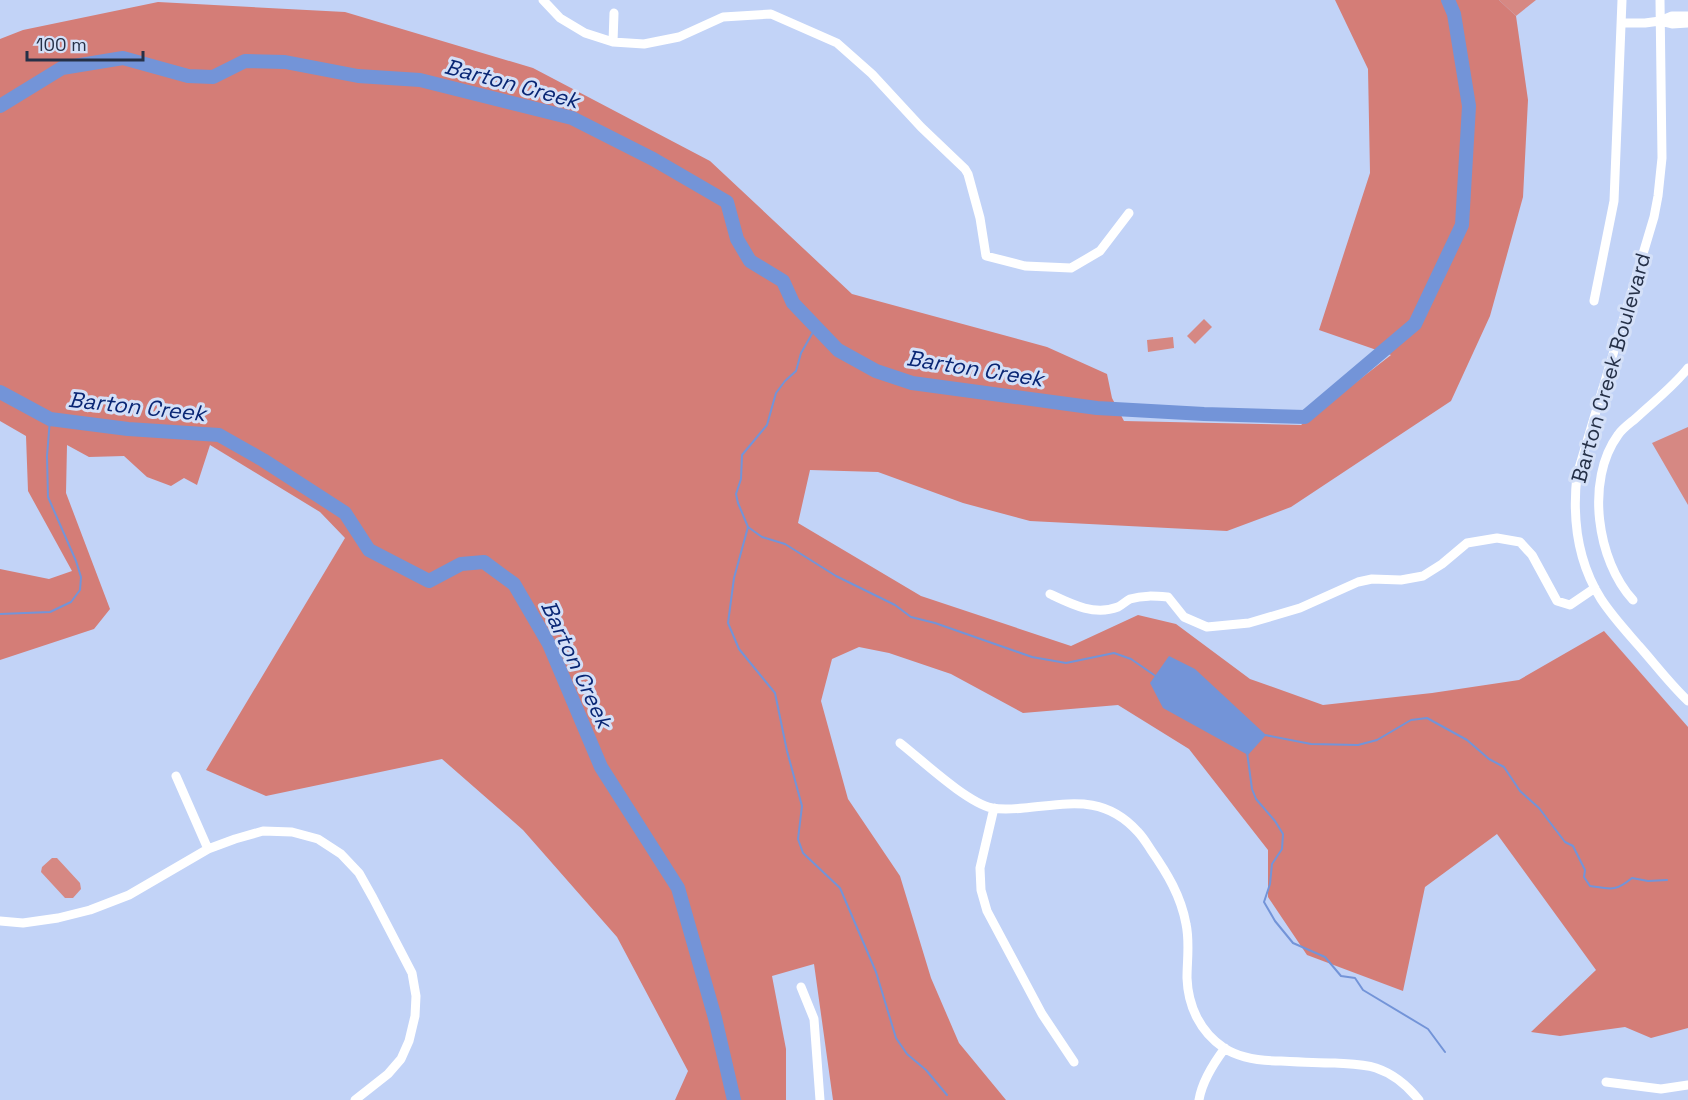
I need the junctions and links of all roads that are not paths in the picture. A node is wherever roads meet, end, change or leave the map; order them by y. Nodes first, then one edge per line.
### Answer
1 (543, 0) edge
2 (1623, 0) edge
3 (1660, 0) edge
4 (614, 13) dead end
5 (1688, 15) edge
6 (1660, 21) junction
7 (1623, 23) junction
8 (1688, 23) edge
9 (613, 42) junction
10 (1129, 213) dead end
11 (1594, 301) dead end
12 (1688, 368) edge
13 (1595, 588) junction
14 (1050, 594) dead end
15 (1633, 600) dead end
16 (1688, 701) edge
17 (900, 743) dead end
18 (176, 776) dead end
19 (994, 808) junction
20 (208, 849) junction
21 (0, 921) edge
22 (801, 987) dead end
23 (1225, 1048) junction
24 (1074, 1062) dead end
25 (1606, 1082) dead end
26 (1688, 1085) edge
27 (355, 1100) edge
28 (820, 1100) edge
29 (1199, 1100) edge
30 (1419, 1100) edge

1 - 9 street
2 - 7 street
3 - 6 street, Barton Creek Boulevard
4 - 9 street
5 - 6 street
6 - 7 street
6 - 8 street
6 - 13 street, Barton Creek Boulevard
7 - 11 street
9 - 10 street
12 - 15 street
13 - 14 street
13 - 16 street, Barton Creek Boulevard
17 - 19 street
18 - 20 street
19 - 23 street
19 - 24 street
20 - 21 street
20 - 27 street
22 - 28 street
23 - 29 street
23 - 30 street
25 - 26 street

